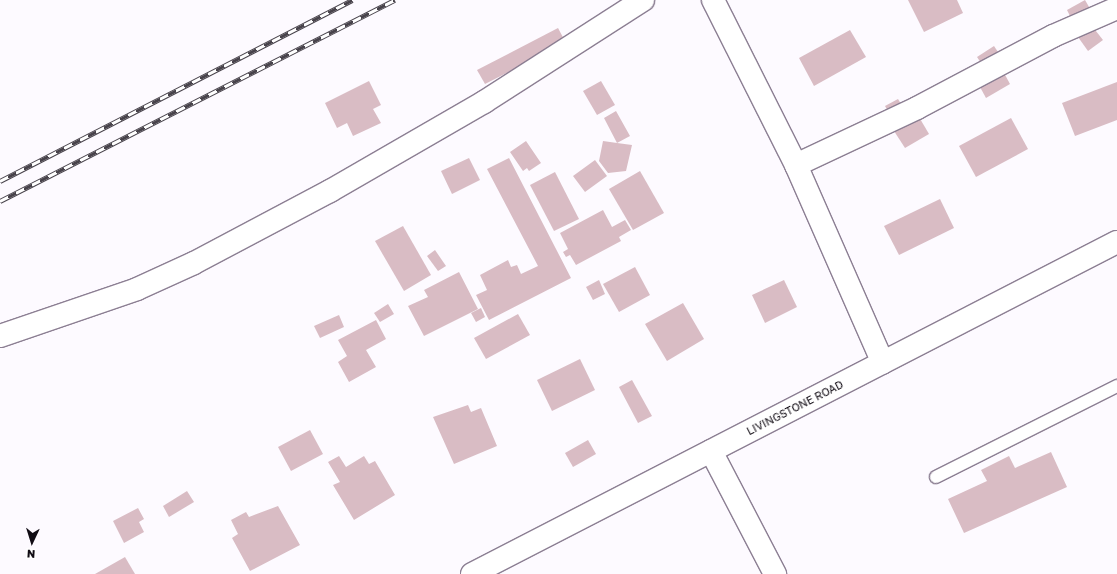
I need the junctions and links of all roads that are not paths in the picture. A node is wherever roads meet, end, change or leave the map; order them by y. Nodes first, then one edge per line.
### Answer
1 (643, 0) edge
2 (713, 0) edge
3 (1117, 8) edge
4 (796, 165) junction
5 (1117, 242) edge
6 (0, 336) edge
7 (883, 363) junction
8 (1117, 386) edge
9 (712, 451) junction
10 (936, 477) dead end
11 (472, 574) edge
12 (775, 574) edge

1 - 6 main road
2 - 4 main road
3 - 4 main road
4 - 7 main road
5 - 7 main road, LIVINGSTONE ROAD
7 - 9 main road, LIVINGSTONE ROAD
8 - 10 lane
9 - 11 main road, LIVINGSTONE ROAD
9 - 12 main road

